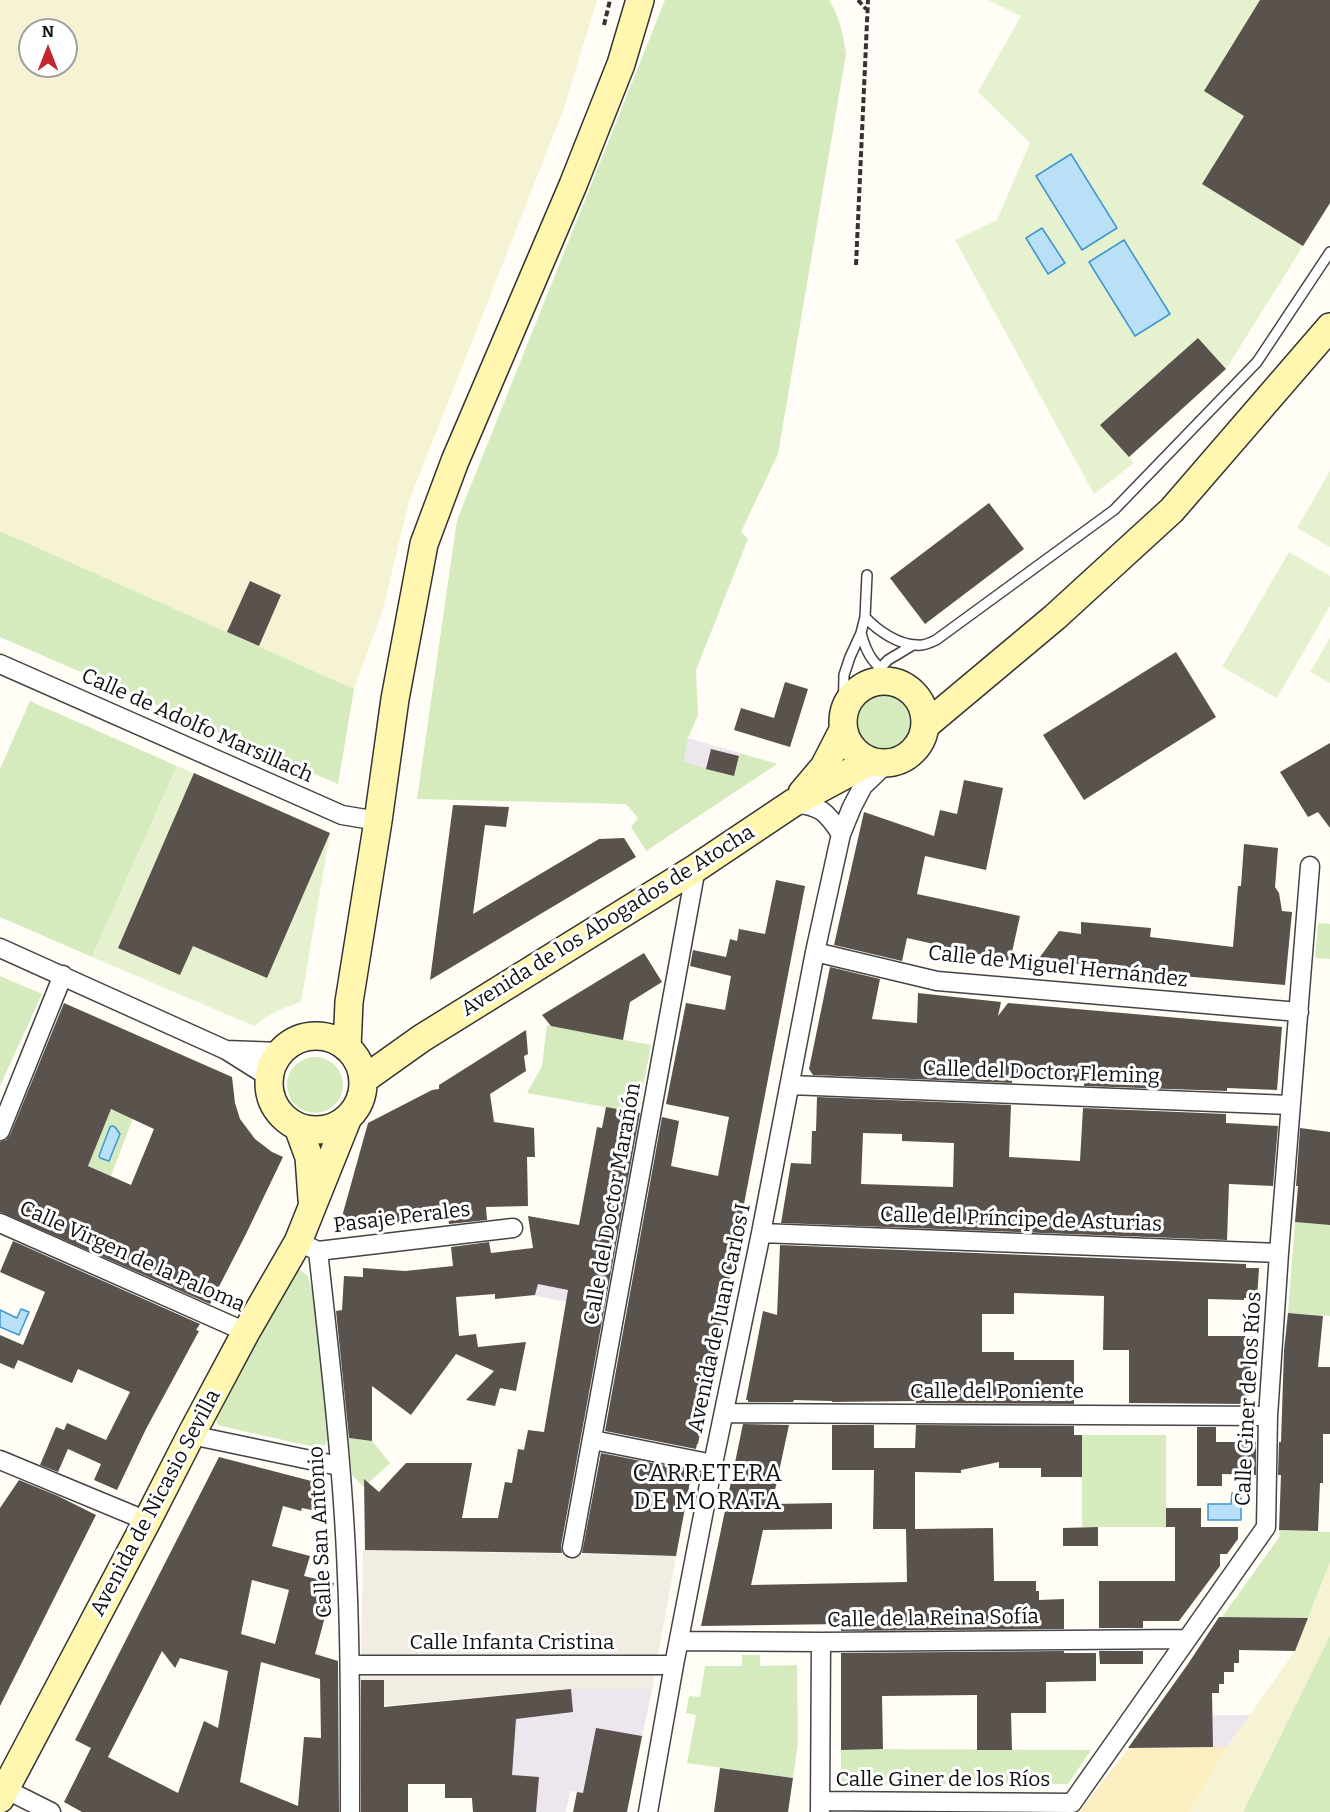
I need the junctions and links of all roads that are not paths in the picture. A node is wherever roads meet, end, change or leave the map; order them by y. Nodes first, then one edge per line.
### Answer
1 (640, 0) edge
2 (1330, 252) edge
3 (1330, 327) edge
4 (867, 575) dead end
5 (865, 617) junction
6 (861, 633) junction
7 (913, 645) junction
8 (0, 664) edge
9 (984, 675) junction
10 (888, 683) junction
11 (843, 724) junction
12 (926, 725) junction
13 (878, 762) junction
14 (793, 803) junction
15 (378, 821) junction
16 (841, 834) junction
17 (1310, 866) dead end
18 (696, 868) junction
19 (0, 948) edge
20 (815, 952) junction
21 (63, 975) junction
22 (349, 1002) junction
23 (1299, 1012) junction
24 (320, 1036) junction
25 (226, 1050) junction
26 (281, 1052) junction
27 (355, 1061) junction
28 (269, 1077) junction
29 (790, 1085) junction
30 (1290, 1105) junction
31 (346, 1120) junction
32 (298, 1127) junction
33 (0, 1131) edge
34 (312, 1208) junction
35 (0, 1223) edge
36 (513, 1228) dead end
37 (761, 1233) junction
38 (308, 1246) junction
39 (1278, 1252) junction
40 (246, 1332) junction
41 (725, 1413) junction
42 (1268, 1416) junction
43 (191, 1435) junction
44 (593, 1440) junction
45 (713, 1464) junction
46 (339, 1466) junction
47 (3, 1467) edge
48 (147, 1521) junction
49 (572, 1548) dead end
50 (1187, 1639) junction
51 (679, 1641) junction
52 (821, 1642) junction
53 (350, 1665) junction
54 (674, 1665) junction
55 (3, 1794) edge
56 (821, 1807) edge
57 (51, 1812) edge
58 (350, 1812) edge
59 (648, 1812) edge

1 - 15 main road
2 - 7 lane
3 - 9 main road
4 - 5 lane
5 - 6 lane
5 - 7 lane
6 - 10 lane
6 - 11 lane
7 - 10 lane
8 - 15 street, Calle de Adolfo Marsillach
9 - 10 main road
9 - 12 main road
10 - 11 main road
10 - 12 main road
11 - 13 main road
11 - 14 main road, Avenida de los Abogados de Atocha
12 - 13 main road
13 - 14 main road, Avenida de los Abogados de Atocha
13 - 16 street, Avenida de Juan Carlos I
14 - 16 street
14 - 18 main road, Avenida de los Abogados de Atocha
15 - 22 main road
16 - 20 street, Avenida de Juan Carlos I
17 - 23 street, Calle Giner de los Ríos
18 - 27 main road, Avenida de los Abogados de Atocha
18 - 44 street, Calle del Doctor Marañón
19 - 21 street
20 - 23 street, Calle de Miguel Hernández
20 - 29 street, Avenida de Juan Carlos I
21 - 25 street
21 - 33 street
22 - 24 main road
22 - 27 main road
23 - 30 street, Calle Giner de los Ríos
24 - 26 main road
24 - 27 main road
25 - 26 street
25 - 28 street
26 - 28 main road
27 - 31 main road
28 - 32 main road
29 - 30 street, Calle del Doctor Fleming
29 - 37 street, Avenida de Juan Carlos I
30 - 39 street, Calle Giner de los Ríos
31 - 32 main road
31 - 34 main road, Avenida de Nicasio Sevilla
32 - 34 main road, Avenida de Nicasio Sevilla
34 - 38 main road, Avenida de Nicasio Sevilla
35 - 40 street, Calle Virgen de la Paloma
36 - 38 street, Pasaje Perales
37 - 39 street, Calle del Príncipe de Asturias
37 - 41 street, Avenida de Juan Carlos I
38 - 40 main road, Avenida de Nicasio Sevilla
38 - 46 street, Calle San Antonio
39 - 42 street, Calle Giner de los Ríos
40 - 43 main road, Avenida de Nicasio Sevilla
41 - 42 street, Calle del Poniente
41 - 45 street, Avenida de Juan Carlos I
42 - 50 street, Calle Giner de los Ríos
43 - 46 street
43 - 48 main road, Avenida de Nicasio Sevilla
44 - 45 street
44 - 49 street, Calle del Doctor Marañón
45 - 51 street, Avenida de Juan Carlos I
46 - 53 street, Calle San Antonio
47 - 48 street
48 - 55 main road, Avenida de Nicasio Sevilla
50 - 52 street, Calle de la Reina Sofía
50 - 56 street, Calle Giner de los Ríos
51 - 52 street, Calle de la Reina Sofía
51 - 54 street, Avenida de Juan Carlos I
52 - 56 street
53 - 54 street, Calle Infanta Cristina
53 - 58 street, Calle San Antonio
54 - 59 street, Avenida de Juan Carlos I
55 - 57 street

